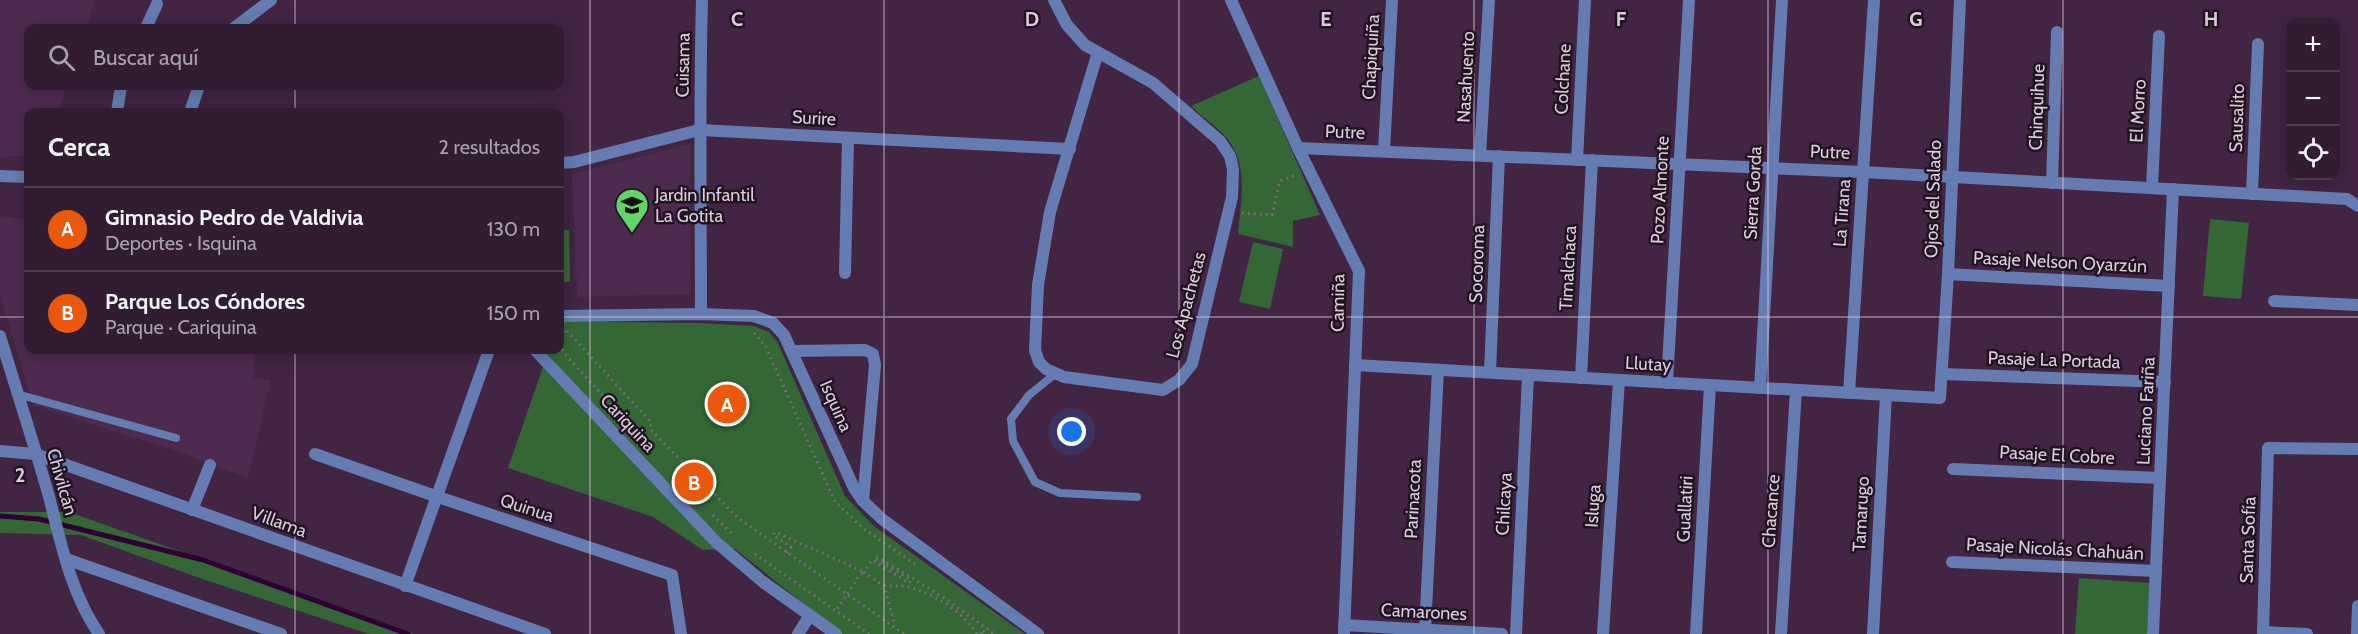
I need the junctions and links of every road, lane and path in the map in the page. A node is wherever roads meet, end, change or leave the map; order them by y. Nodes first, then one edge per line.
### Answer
1 (271, 0) edge
2 (702, 0) edge
3 (1054, 0) edge
4 (1231, 0) edge
5 (1392, 0) edge
6 (1489, 0) edge
7 (1585, 0) edge
8 (1689, 0) edge
9 (1782, 0) edge
10 (1874, 0) edge
11 (1960, 0) edge
12 (157, 4) dead end
13 (148, 24) edge
14 (239, 24) edge
15 (2057, 32) dead end
16 (2159, 36) dead end
17 (2258, 44) dead end
18 (1098, 52) junction
19 (120, 90) edge
20 (198, 90) edge
21 (118, 108) edge
22 (191, 108) edge
23 (699, 130) junction
24 (848, 138) junction
25 (1298, 148) junction
26 (1070, 149) junction
27 (1384, 151) junction
28 (1480, 155) junction
29 (1499, 156) junction
30 (1577, 160) junction
31 (1592, 160) junction
32 (564, 162) edge
33 (1679, 164) junction
34 (1773, 168) junction
35 (1309, 169) junction
36 (1863, 172) junction
37 (0, 176) edge
38 (24, 177) edge
39 (1952, 178) junction
40 (2052, 183) junction
41 (2152, 188) junction
42 (2174, 189) junction
43 (2253, 194) junction
44 (2358, 206) edge
45 (1229, 211) junction
46 (845, 273) dead end
47 (1948, 274) junction
48 (2169, 286) junction
49 (2274, 301) dead end
50 (2358, 305) edge
51 (701, 314) junction
52 (564, 319) edge
53 (564, 326) edge
54 (575, 329) dead end
55 (566, 331) junction
56 (751, 332) dead end
57 (0, 336) edge
58 (792, 351) junction
59 (564, 353) edge
60 (488, 354) edge
61 (539, 354) edge
62 (1355, 365) junction
63 (1437, 370) junction
64 (1490, 372) junction
65 (1055, 374) junction
66 (1942, 374) junction
67 (1528, 375) junction
68 (1581, 378) junction
69 (1619, 380) junction
70 (2165, 382) junction
71 (1667, 383) junction
72 (1710, 385) junction
73 (1760, 388) junction
74 (1797, 390) junction
75 (1849, 393) junction
76 (17, 394) junction
77 (1886, 395) junction
78 (1940, 398) joint
79 (176, 438) dead end
80 (650, 448) dead end
81 (2358, 449) edge
82 (0, 451) edge
83 (35, 454) junction
84 (315, 454) dead end
85 (210, 465) dead end
86 (1953, 469) dead end
87 (2160, 478) junction
88 (438, 497) junction
89 (1137, 497) dead end
90 (863, 501) junction
91 (192, 510) junction
92 (708, 510) dead end
93 (740, 542) dead end
94 (749, 549) dead end
95 (787, 553) junction
96 (66, 559) junction
97 (1952, 562) dead end
98 (2156, 571) junction
99 (864, 572) junction
100 (927, 572) dead end
101 (884, 585) junction
102 (405, 586) junction
103 (847, 595) junction
104 (945, 601) junction
105 (2358, 606) edge
106 (836, 611) junction
107 (810, 615) junction
108 (895, 628) junction
109 (1344, 630) edge
110 (1425, 630) junction
111 (2263, 633) edge
112 (99, 634) edge
113 (281, 634) edge
114 (545, 634) edge
115 (681, 634) edge
116 (798, 634) edge
117 (836, 634) edge
118 (869, 634) edge
119 (904, 634) edge
120 (976, 634) edge
121 (982, 634) edge
122 (987, 634) edge
123 (994, 634) edge
124 (1038, 634) edge
125 (1502, 634) edge
126 (1516, 634) edge
127 (1603, 634) edge
128 (1696, 634) edge
129 (1781, 634) edge
130 (1873, 634) edge
131 (2153, 634) edge
132 (2307, 634) edge
133 (2357, 634) edge

1 - 14 street
2 - 23 street, Cuisama
3 - 18 street, Los Apachetas
4 - 25 street, Camiña
5 - 27 street, Chapiquiña
6 - 28 street, Nasahuento
7 - 30 street, Colchane
8 - 33 street, Pozo Almonte
9 - 34 street, Sierra Gorda
10 - 36 street, La Tirana
11 - 39 street, Ojos del Salado
12 - 13 street
15 - 40 street, Chinquihue
16 - 41 street, El Morro
17 - 43 street, Sausalito
18 - 26 street
18 - 45 street, Los Apachetas
19 - 21 street
20 - 22 street
23 - 24 street, Surire
23 - 32 street, Surire
23 - 51 street, Cuisama
24 - 26 street, Surire
24 - 46 street
25 - 27 street, Putre
25 - 35 street, Camiña
26 - 65 street
27 - 28 street, Putre
28 - 29 street, Putre
29 - 30 street, Putre
29 - 64 street, Socoroma
30 - 31 street, Putre
31 - 33 street, Putre
31 - 68 street, Timalchaca
33 - 34 street, Putre
33 - 71 street, Pozo Almonte
34 - 36 street, Putre
34 - 73 street, Sierra Gorda
35 - 45 path
35 - 62 street, Camiña
36 - 39 street, Putre
36 - 75 street, La Tirana
37 - 38 street
39 - 40 street, Putre
39 - 47 street, Ojos del Salado
40 - 41 street, Putre
41 - 42 street, Putre
42 - 43 street, Putre
42 - 48 street, Luciano Fariña
43 - 44 street, Putre
45 - 65 street, Los Apachetas
47 - 48 street, Pasaje Nelson Oyarzún
47 - 66 street, Ojos del Salado
48 - 70 street, Luciano Fariña
49 - 50 street
51 - 52 street, Isquina
51 - 58 street, Isquina
53 - 55 path
54 - 55 path
55 - 95 path
56 - 100 path
57 - 76 street, Chivilcán
58 - 90 street, Isquina
58 - 90 street
59 - 80 path
60 - 88 street
61 - 107 street, Cariquina
62 - 63 street, Llutay
62 - 109 street, Camiña
63 - 64 street, Llutay
63 - 110 street, Parinacota
64 - 67 street, Llutay
65 - 89 lane
66 - 70 street, Pasaje La Portada
66 - 78 street, Ojos del Salado
67 - 68 street, Llutay
67 - 126 street, Chilcaya
68 - 69 street, Llutay
69 - 71 street, Llutay
69 - 127 street, Isluga
70 - 87 street, Luciano Fariña
71 - 72 street, Llutay
72 - 73 street, Llutay
72 - 128 street, Guallatiri
73 - 74 street, Llutay
74 - 75 street, Llutay
74 - 129 street, Chacance
75 - 77 street, Llutay
76 - 79 lane
76 - 83 street, Chivilcán
77 - 78 street, Llutay
77 - 130 street, Tamarugo
81 - 111 street, Santa Sofía
82 - 83 street, Villama
83 - 91 street, Villama
83 - 96 street, Chivilcán
84 - 88 street, Quinua
85 - 91 street
86 - 87 street, Pasaje El Cobre
87 - 98 street, Luciano Fariña
88 - 102 street
88 - 115 street, Quinua
90 - 124 street, Isquina
91 - 102 street, Villama
92 - 93 path
94 - 106 path
95 - 99 path
95 - 103 path
96 - 112 street, Chivilcán
96 - 113 street
97 - 98 street, Pasaje Nicolás Chahuán
98 - 131 street, Luciano Fariña
99 - 101 path
99 - 103 path
99 - 104 path
101 - 104 path
101 - 108 path
102 - 114 street, Villama
103 - 106 path
103 - 108 path
104 - 120 path
104 - 123 path
105 - 133 street
106 - 118 path
107 - 116 street
107 - 117 street, Cariquina
108 - 119 path
109 - 110 street, Camarones
110 - 125 street, Camarones
111 - 132 street
121 - 122 path

